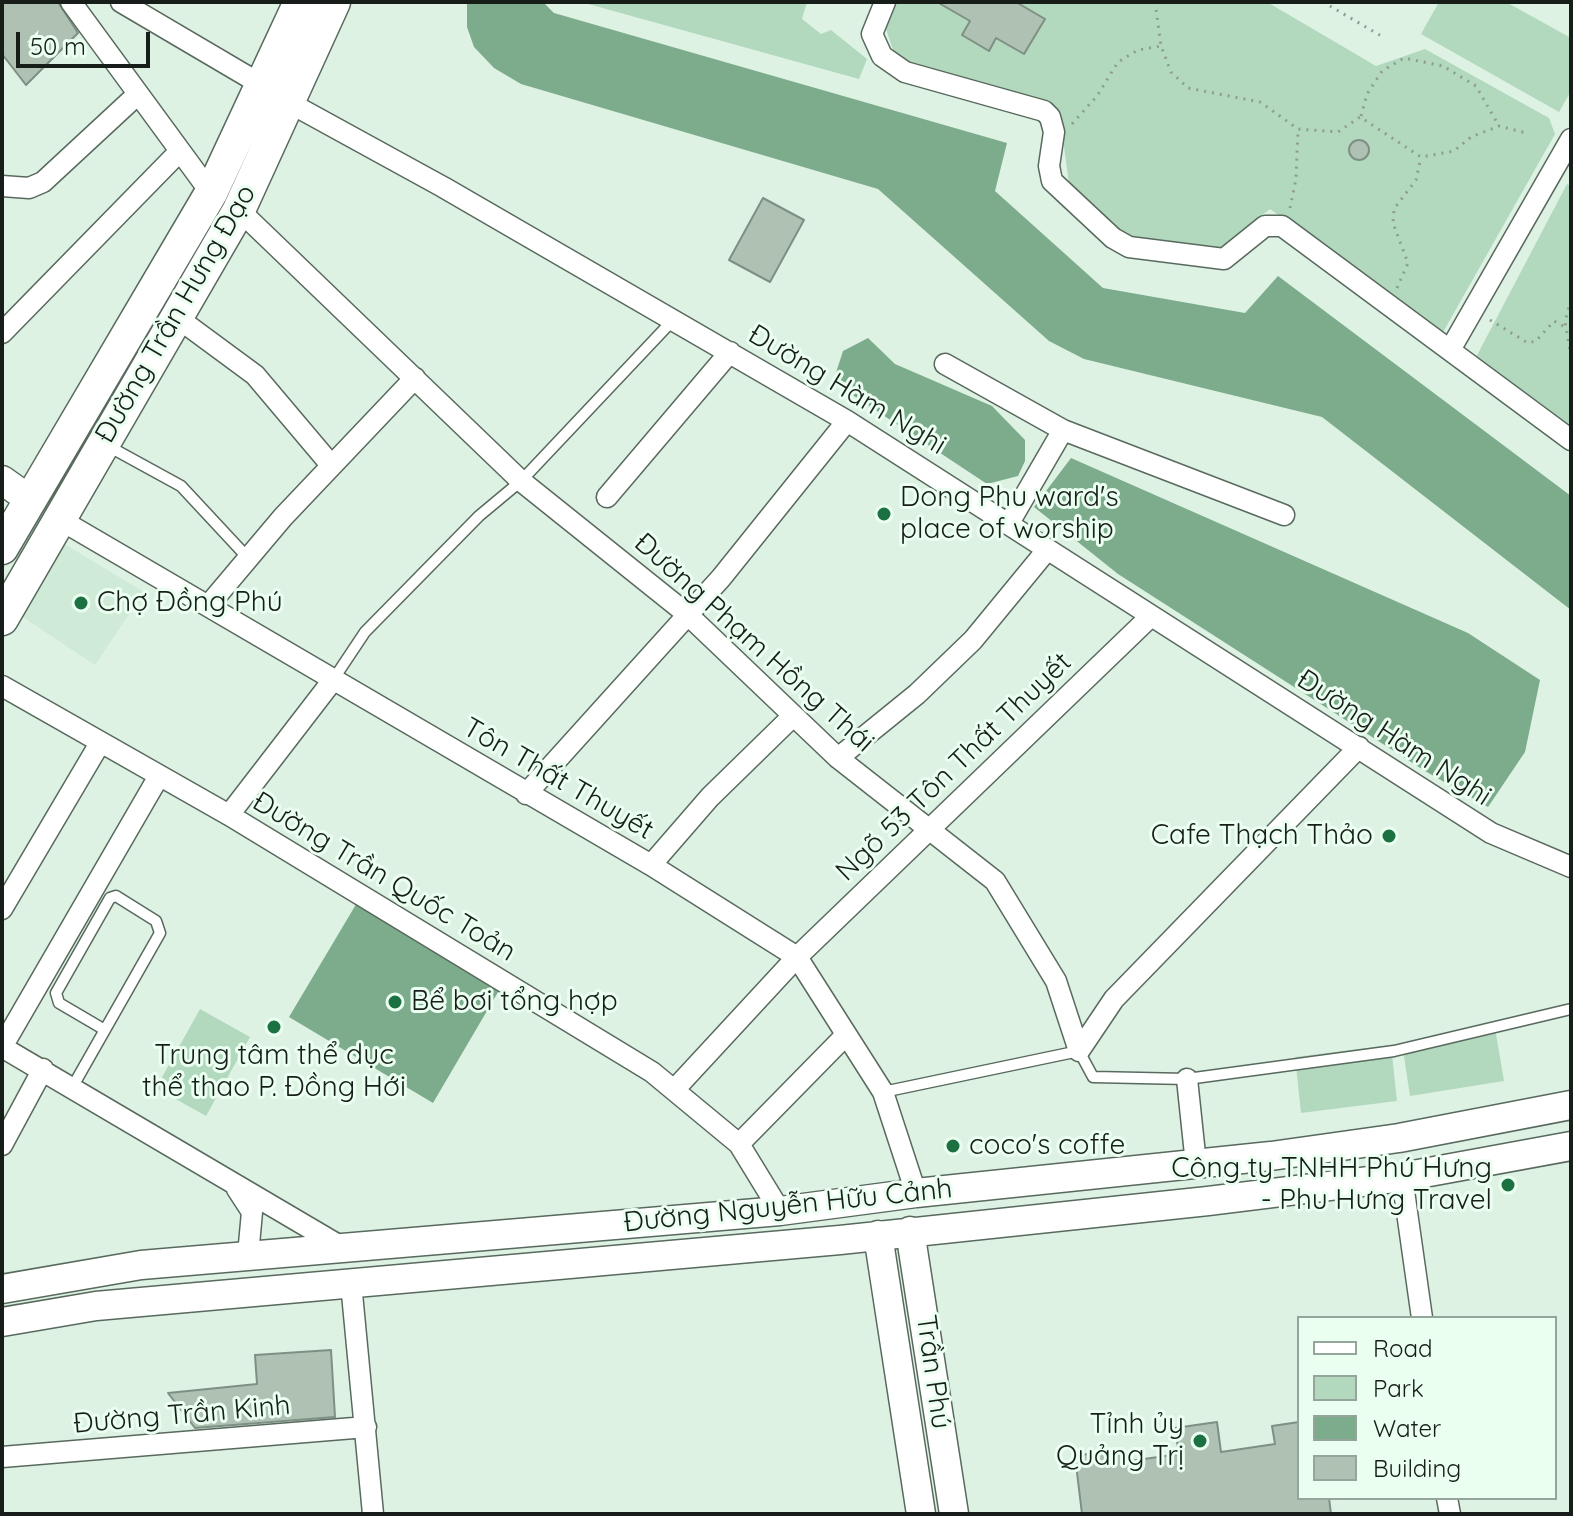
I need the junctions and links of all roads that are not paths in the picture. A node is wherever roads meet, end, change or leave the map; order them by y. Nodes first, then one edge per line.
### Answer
1 (71, 2) edge
2 (121, 2) edge
3 (300, 2) edge
4 (334, 2) edge
5 (145, 8) edge
6 (880, 10) edge
7 (275, 93) junction
8 (138, 94) junction
9 (1571, 139) edge
10 (179, 152) junction
11 (2, 186) edge
12 (211, 193) junction
13 (239, 210) junction
14 (175, 316) junction
15 (674, 319) junction
16 (2, 333) edge
17 (1450, 350) junction
18 (730, 352) junction
19 (945, 364) dead end
20 (415, 378) junction
21 (847, 421) junction
22 (1063, 430) junction
23 (1571, 440) edge
24 (102, 443) junction
25 (331, 465) junction
26 (2, 480) edge
27 (521, 481) junction
28 (607, 497) dead end
29 (30, 500) junction
30 (1284, 515) dead end
31 (59, 519) junction
32 (1009, 523) junction
33 (2, 548) edge
34 (1047, 550) junction
35 (248, 558) junction
36 (208, 606) junction
37 (687, 614) junction
38 (1150, 617) junction
39 (2, 619) edge
40 (333, 680) junction
41 (2, 686) edge
42 (792, 717) junction
43 (100, 743) junction
44 (1359, 747) junction
45 (838, 758) junction
46 (159, 776) junction
47 (526, 794) junction
48 (229, 815) junction
49 (929, 829) junction
50 (651, 865) junction
51 (1571, 867) edge
52 (2, 909) edge
53 (797, 957) junction
54 (1571, 1009) edge
55 (105, 1030) junction
56 (846, 1035) junction
57 (2, 1047) edge
58 (1079, 1051) junction
59 (43, 1069) junction
60 (1187, 1079) junction
61 (73, 1086) junction
62 (674, 1090) junction
63 (883, 1092) junction
64 (1571, 1105) edge
65 (1399, 1138) junction
66 (739, 1144) junction
67 (2, 1145) edge
68 (1571, 1146) edge
69 (1196, 1164) junction
70 (1402, 1177) junction
71 (226, 1178) junction
72 (916, 1193) junction
73 (780, 1211) junction
74 (914, 1231) junction
75 (878, 1235) junction
76 (340, 1246) junction
77 (248, 1255) junction
78 (351, 1283) junction
79 (2, 1289) edge
80 (247, 1292) junction
81 (1422, 1316) edge
82 (2, 1322) edge
83 (366, 1427) junction
84 (2, 1457) edge
85 (373, 1514) edge
86 (921, 1514) edge
87 (954, 1514) edge

1 - 8 street
2 - 5 street, Đường Hàm Nghi
3 - 7 main road, Đường Trần Hưng Đạo
4 - 7 main road, Đường Trần Hưng Đạo
5 - 7 street, Đường Hàm Nghi
6 - 17 street
7 - 12 main road, Đường Trần Hưng Đạo
7 - 13 main road, Đường Trần Hưng Đạo
7 - 15 street, Đường Hàm Nghi
8 - 10 street
8 - 11 street
9 - 17 street
10 - 12 street
10 - 16 street
12 - 29 main road, Đường Trần Hưng Đạo
13 - 14 main road, Đường Trần Hưng Đạo
13 - 20 street, Đường Phạm Hồng Thái
14 - 24 main road, Đường Trần Hưng Đạo
14 - 25 street
15 - 18 street, Đường Hàm Nghi
15 - 27 lane
17 - 23 street
18 - 21 street, Đường Hàm Nghi
18 - 28 street
19 - 22 street
20 - 25 street
20 - 27 street, Đường Phạm Hồng Thái
21 - 32 street, Đường Hàm Nghi
21 - 37 street
22 - 30 street
22 - 32 street
24 - 31 main road, Đường Trần Hưng Đạo
24 - 35 lane
25 - 35 street
26 - 29 main road
27 - 37 street, Đường Phạm Hồng Thái
27 - 40 lane
29 - 31 main road
29 - 33 main road, Đường Trần Hưng Đạo
31 - 36 street, Tôn Thất Thuyết
31 - 39 main road, Đường Trần Hưng Đạo
32 - 34 street, Đường Hàm Nghi
34 - 38 street, Đường Hàm Nghi
34 - 45 street
35 - 36 street
36 - 40 street, Tôn Thất Thuyết
37 - 42 street, Đường Phạm Hồng Thái
37 - 47 street
38 - 44 street, Đường Hàm Nghi
38 - 49 street, Ngõ 53 Tôn Thất Thuyết
40 - 47 street, Tôn Thất Thuyết
40 - 48 street
41 - 43 street, Đường Trần Quốc Toản
42 - 45 street, Đường Phạm Hồng Thái
42 - 50 street
43 - 46 street, Đường Trần Quốc Toản
43 - 52 street
44 - 51 street, Đường Hàm Nghi
44 - 58 street
45 - 49 street, Đường Phạm Hồng Thái
46 - 48 street, Đường Trần Quốc Toản
46 - 57 street
47 - 50 street, Tôn Thất Thuyết
48 - 62 street, Đường Trần Quốc Toản
49 - 53 street, Ngõ 53 Tôn Thất Thuyết
49 - 58 street, Đường Phạm Hồng Thái
50 - 53 street, Tôn Thất Thuyết
53 - 56 street, Tôn Thất Thuyết
53 - 62 street, Ngõ 53 Tôn Thất Thuyết
54 - 60 lane
55 - 55 lane
55 - 61 lane
56 - 63 street, Tôn Thất Thuyết
56 - 66 street
57 - 59 street
58 - 60 lane
58 - 63 lane
59 - 61 street
59 - 67 street
60 - 69 street
61 - 71 street
62 - 66 street, Đường Trần Quốc Toản
63 - 72 street, Tôn Thất Thuyết
64 - 65 main road, Đường Nguyễn Hữu Cảnh
65 - 69 main road, Đường Nguyễn Hữu Cảnh
65 - 70 main road
66 - 73 street, Đường Trần Quốc Toản
68 - 70 main road, Đường Nguyễn Hữu Cảnh
69 - 72 main road, Đường Nguyễn Hữu Cảnh
70 - 74 main road, Đường Nguyễn Hữu Cảnh
70 - 81 street
71 - 76 street
71 - 77 street
72 - 73 main road, Đường Nguyễn Hữu Cảnh
72 - 74 main road, Trần Phú
73 - 76 main road, Đường Nguyễn Hữu Cảnh
74 - 75 main road, Đường Nguyễn Hữu Cảnh
74 - 87 main road, Trần Phú
75 - 78 main road, Đường Nguyễn Hữu Cảnh
75 - 86 main road, Trần Phú
76 - 77 main road, Đường Nguyễn Hữu Cảnh
76 - 78 main road
77 - 79 main road, Đường Nguyễn Hữu Cảnh
77 - 80 main road
78 - 80 main road, Đường Nguyễn Hữu Cảnh
78 - 83 street
80 - 82 main road, Đường Nguyễn Hữu Cảnh
83 - 84 street, Đường Trần Kinh
83 - 85 street

